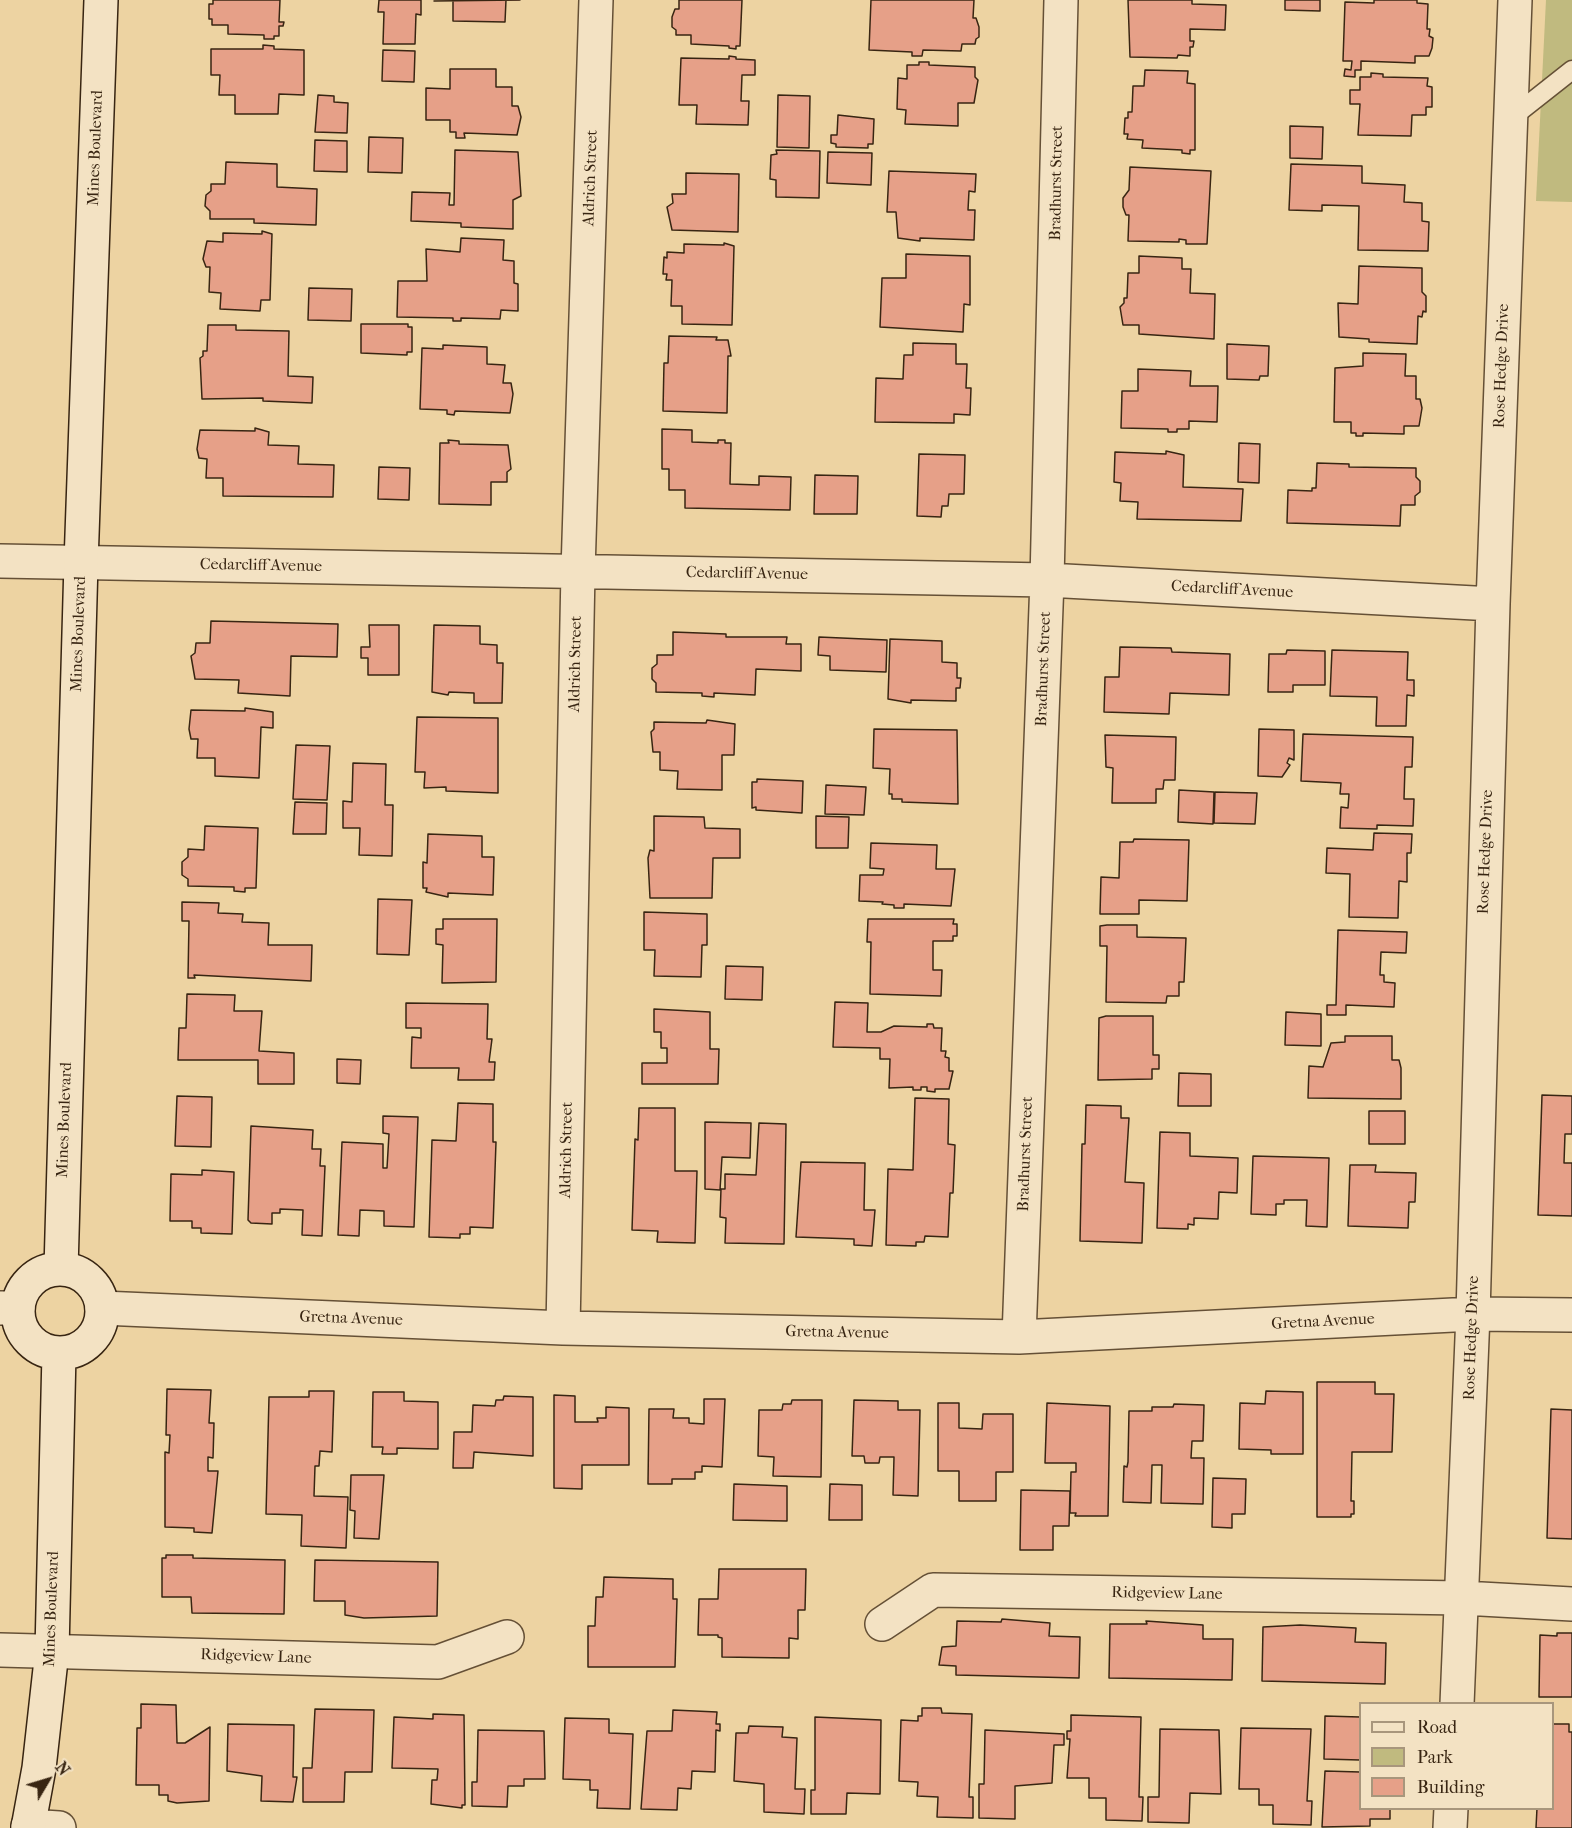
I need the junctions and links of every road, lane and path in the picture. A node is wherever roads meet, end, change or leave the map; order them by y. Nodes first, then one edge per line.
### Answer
1 (101, 0) edge
2 (597, 0) edge
3 (1061, 0) edge
4 (1515, 0) edge
5 (1572, 70) edge
6 (1510, 119) junction
7 (0, 561) edge
8 (81, 563) junction
9 (578, 571) junction
10 (1047, 580) junction
11 (1493, 604) junction
12 (61, 1269) junction
13 (9, 1308) edge
14 (102, 1308) junction
15 (1473, 1314) junction
16 (1572, 1315) edge
17 (563, 1328) junction
18 (1019, 1337) junction
19 (59, 1353) junction
20 (1463, 1598) junction
21 (1572, 1604) edge
22 (882, 1624) dead end
23 (507, 1637) dead end
24 (0, 1650) edge
25 (52, 1651) junction
26 (1457, 1702) edge
27 (1451, 1810) edge
28 (38, 1827) edge
29 (1450, 1828) edge

1 - 8 street, Mines Boulevard
2 - 9 street, Aldrich Street
3 - 10 street, Bradhurst Street
4 - 6 street, Rose Hedge Drive
5 - 6 lane
6 - 11 street, Rose Hedge Drive
7 - 8 street, Cedarcliff Avenue
8 - 9 street, Cedarcliff Avenue
8 - 12 street, Mines Boulevard
9 - 10 street, Cedarcliff Avenue
9 - 17 street, Aldrich Street
10 - 11 street, Cedarcliff Avenue
10 - 18 street, Bradhurst Street
11 - 15 street, Rose Hedge Drive
12 - 13 street
12 - 14 street
13 - 19 street
14 - 17 street, Gretna Avenue
14 - 19 street
15 - 16 street, Gretna Avenue
15 - 18 street, Gretna Avenue
15 - 20 street, Rose Hedge Drive
17 - 18 street, Gretna Avenue
19 - 25 street, Mines Boulevard
20 - 21 street, Ridgeview Lane
20 - 22 street, Ridgeview Lane
20 - 26 street, Rose Hedge Drive
23 - 25 street, Ridgeview Lane
24 - 25 street, Ridgeview Lane
25 - 28 street, Mines Boulevard
27 - 29 street

